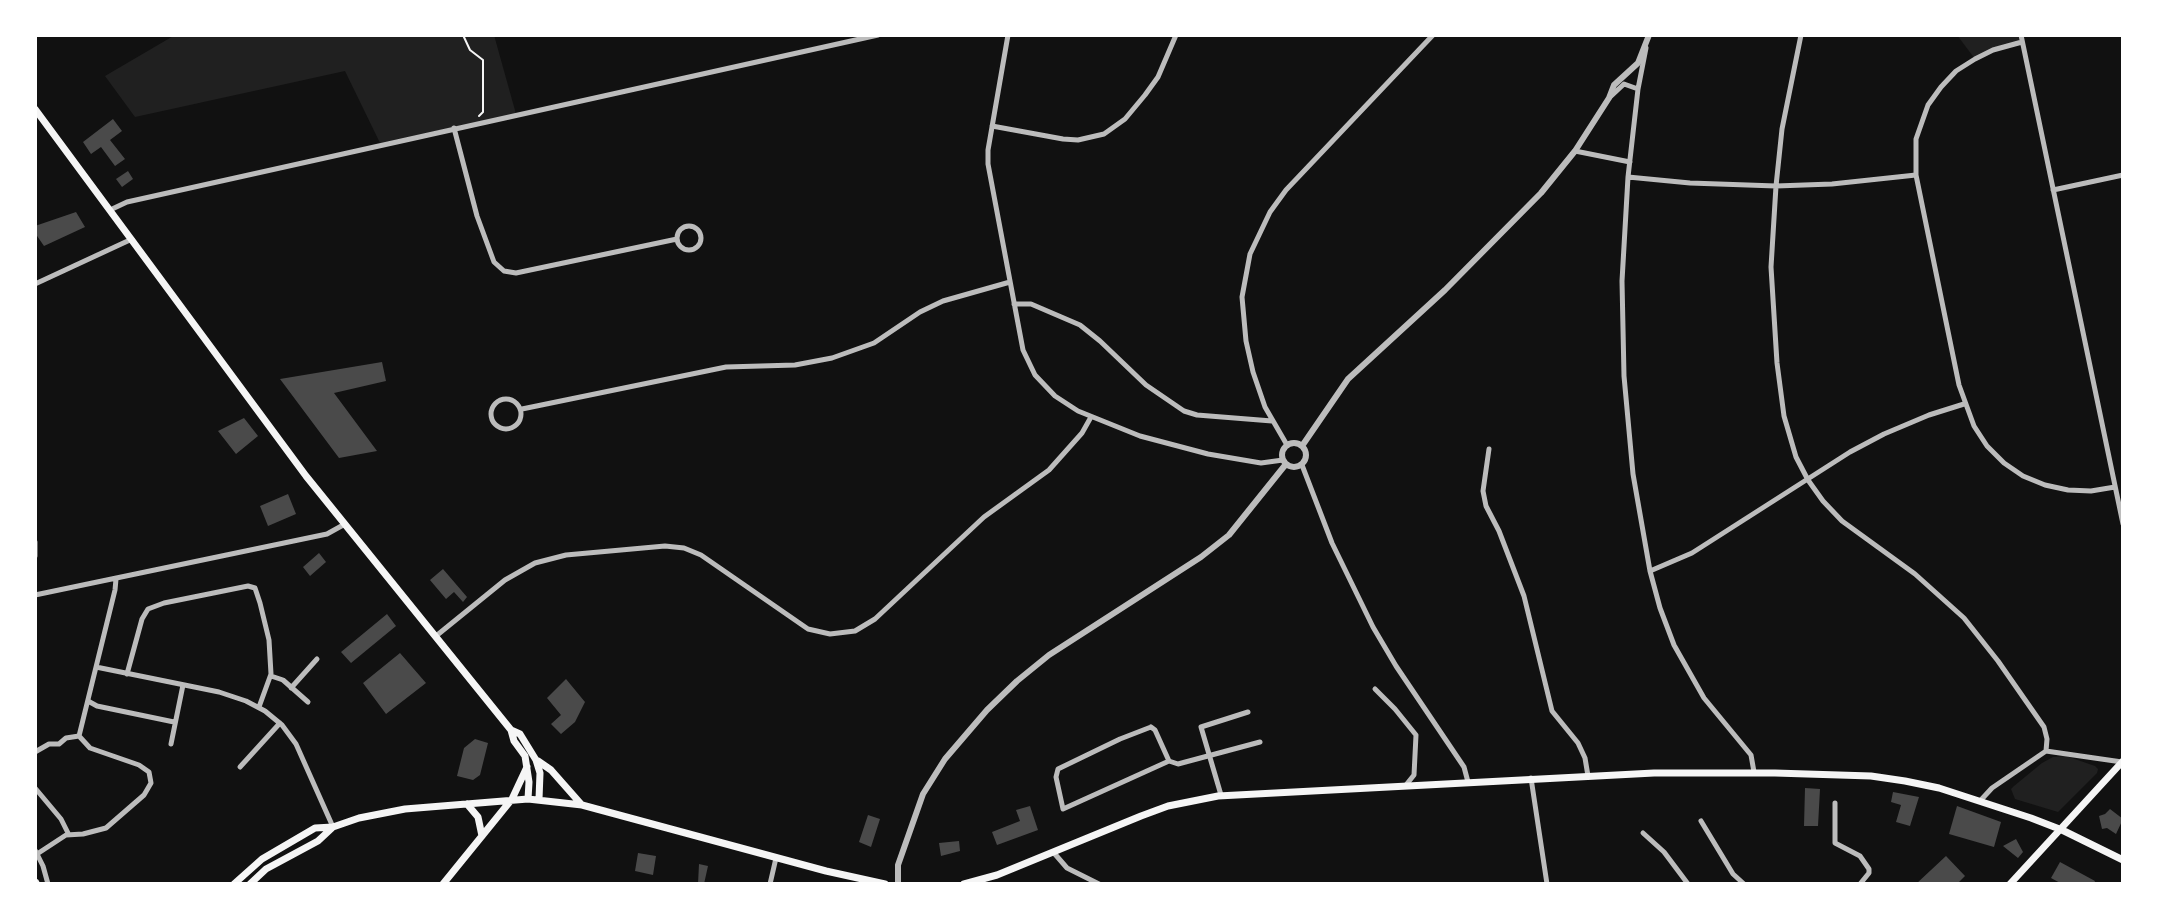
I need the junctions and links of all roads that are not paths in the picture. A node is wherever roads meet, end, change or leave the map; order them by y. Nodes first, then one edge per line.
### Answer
1 (878, 35) edge
2 (1008, 35) edge
3 (1177, 35) edge
4 (1433, 35) edge
5 (1649, 35) edge
6 (1801, 35) edge
7 (2021, 35) edge
8 (2022, 42) junction
9 (1647, 46) junction
10 (1638, 89) junction
11 (1609, 98) junction
12 (35, 108) edge
13 (992, 126) junction
14 (454, 128) junction
15 (1575, 151) junction
16 (1630, 162) junction
17 (1916, 175) junction
18 (2123, 175) edge
19 (1628, 177) junction
20 (1776, 186) junction
21 (2053, 190) junction
22 (110, 210) junction
23 (132, 239) junction
24 (677, 239) junction
25 (1010, 282) junction
26 (35, 284) edge
27 (1014, 304) junction
28 (1964, 404) junction
29 (522, 409) junction
30 (1091, 418) junction
31 (1272, 421) junction
32 (1287, 445) junction
33 (1302, 446) junction
34 (1489, 449) dead end
35 (1284, 462) junction
36 (1302, 465) junction
37 (1808, 480) junction
38 (2115, 487) junction
39 (345, 524) junction
40 (2123, 524) edge
41 (35, 542) edge
42 (35, 556) edge
43 (1650, 571) junction
44 (116, 579) junction
45 (35, 595) edge
46 (436, 636) junction
47 (317, 659) dead end
48 (96, 667) junction
49 (127, 674) junction
50 (271, 676) junction
51 (183, 685) junction
52 (291, 688) junction
53 (1375, 689) dead end
54 (88, 701) junction
55 (308, 702) dead end
56 (259, 708) junction
57 (1248, 712) dead end
58 (174, 722) junction
59 (280, 723) junction
60 (511, 730) junction
61 (79, 736) junction
62 (1260, 741) dead end
63 (171, 744) dead end
64 (2046, 751) junction
65 (35, 752) edge
66 (1210, 756) junction
67 (536, 760) junction
68 (1169, 761) junction
69 (2122, 762) edge
70 (528, 766) junction
71 (240, 767) dead end
72 (1754, 772) junction
73 (1588, 776) junction
74 (1531, 778) junction
75 (1468, 782) junction
76 (1406, 785) junction
77 (35, 788) edge
78 (1221, 795) junction
79 (512, 799) junction
80 (528, 799) junction
81 (539, 799) junction
82 (1980, 801) junction
83 (466, 803) junction
84 (1835, 803) dead end
85 (582, 805) junction
86 (1701, 821) dead end
87 (334, 827) junction
88 (2062, 830) junction
89 (1643, 833) dead end
90 (69, 835) junction
91 (482, 836) junction
92 (36, 852) edge
93 (1055, 853) junction
94 (776, 858) junction
95 (2123, 860) edge
96 (48, 884) edge
97 (234, 884) edge
98 (250, 884) edge
99 (443, 884) edge
100 (770, 884) edge
101 (885, 884) edge
102 (898, 884) edge
103 (964, 884) edge
104 (1099, 884) edge
105 (1547, 884) edge
106 (1688, 884) edge
107 (1744, 884) edge
108 (1860, 884) edge
109 (2010, 884) edge

1 - 14 street
2 - 13 street
3 - 13 street
4 - 31 street
5 - 9 street
6 - 20 street
7 - 8 street
8 - 17 street
8 - 21 street
9 - 10 street
9 - 11 street
10 - 11 street
10 - 16 street
11 - 15 street
12 - 22 main road
13 - 25 street
14 - 22 street
14 - 24 street
15 - 16 street
15 - 33 street
16 - 19 street
17 - 20 street
17 - 28 street
18 - 21 street
19 - 20 street
19 - 43 street
20 - 37 street
21 - 38 street
22 - 23 main road
23 - 26 street
23 - 39 main road
24 - 24 street
25 - 27 street
25 - 29 street
27 - 30 street
27 - 31 street
28 - 37 street
28 - 38 street
29 - 29 street
30 - 35 street
30 - 46 street
31 - 32 street
32 - 33 street
32 - 35 street
33 - 36 street
34 - 73 street
35 - 36 street
35 - 102 street
36 - 75 street
37 - 43 street
37 - 64 street
38 - 40 street
39 - 44 street
39 - 46 main road
41 - 42 street
43 - 72 street
44 - 45 street
44 - 48 street
46 - 60 main road
47 - 52 street
48 - 49 street
48 - 54 street
49 - 50 street
49 - 51 street
50 - 52 street
50 - 56 street
51 - 56 street
51 - 58 street
52 - 55 street
53 - 76 street
54 - 58 street
54 - 61 street
56 - 59 street
57 - 66 street
58 - 63 street
59 - 71 street
59 - 87 street
60 - 67 main road
60 - 70 main road
61 - 65 street
61 - 90 street
62 - 66 street
64 - 69 street
64 - 82 street
66 - 68 street
66 - 78 street
67 - 81 main road
67 - 85 main road
68 - 68 street
69 - 88 main road
70 - 79 main road
70 - 80 main road
72 - 73 main road
72 - 82 main road
73 - 74 main road
74 - 75 main road
74 - 105 street
75 - 76 main road
76 - 78 main road
77 - 90 street
78 - 93 main road
79 - 80 main road
79 - 83 main road
79 - 91 main road
80 - 81 main road
81 - 85 main road
82 - 88 main road
83 - 87 main road
83 - 91 main road
84 - 108 street
85 - 94 main road
86 - 107 street
87 - 97 main road
87 - 98 main road
88 - 95 main road
88 - 109 main road
89 - 106 street
90 - 92 street
91 - 99 main road
92 - 96 street
93 - 103 main road
93 - 104 street
94 - 100 street
94 - 101 main road

